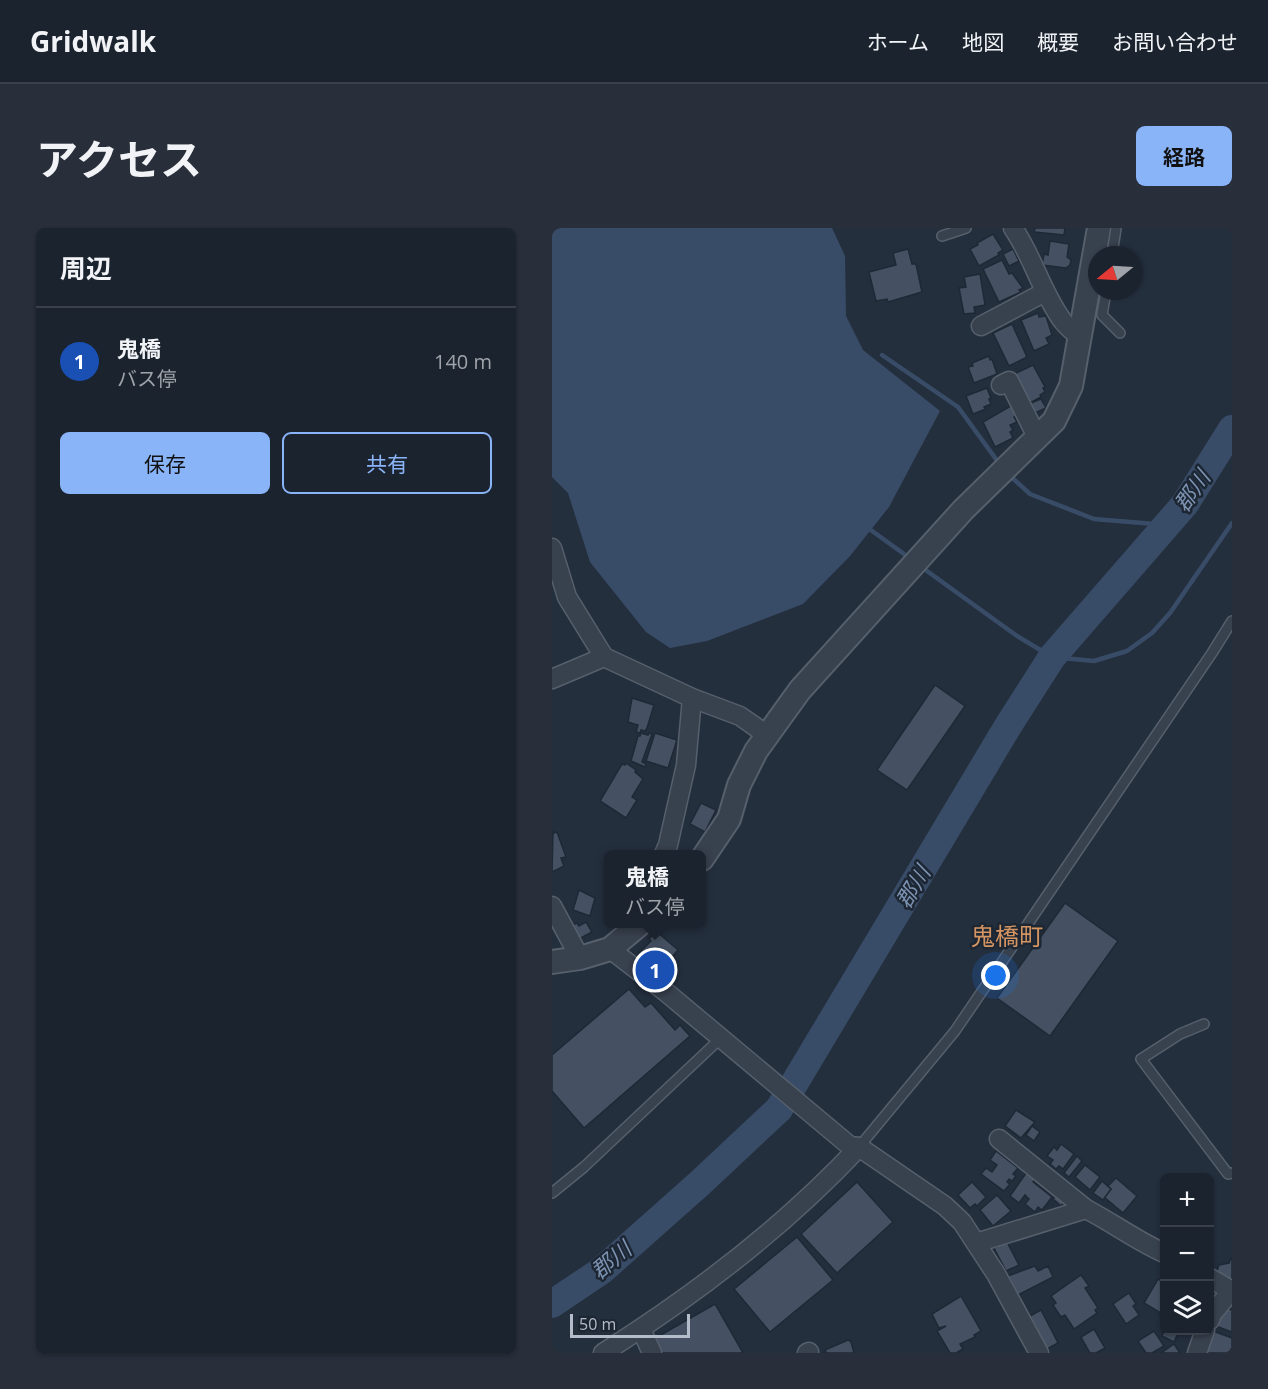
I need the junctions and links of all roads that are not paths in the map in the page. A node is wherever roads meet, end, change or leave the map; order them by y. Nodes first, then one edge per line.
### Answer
1 (966, 228) edge
2 (1013, 228) edge
3 (1099, 228) edge
4 (1116, 228) edge
5 (942, 236) dead end
6 (1113, 246) edge
7 (1045, 292) junction
8 (1104, 300) edge
9 (981, 326) dead end
10 (1120, 333) dead end
11 (1079, 337) junction
12 (1001, 385) dead end
13 (1037, 437) junction
14 (552, 548) edge
15 (1232, 621) edge
16 (604, 657) junction
17 (552, 679) edge
18 (692, 698) junction
19 (767, 735) junction
20 (666, 850) edge
21 (706, 853) edge
22 (552, 906) edge
23 (633, 928) edge
24 (610, 950) junction
25 (580, 958) junction
26 (552, 962) edge
27 (1204, 1024) dead end
28 (724, 1041) junction
29 (999, 1139) dead end
30 (855, 1146) junction
31 (1232, 1173) edge
32 (552, 1193) edge
33 (1086, 1209) junction
34 (976, 1243) junction
35 (1160, 1251) edge
36 (1214, 1281) edge
37 (1231, 1291) edge
38 (1214, 1312) edge
39 (641, 1329) junction
40 (1204, 1335) edge
41 (1035, 1351) edge
42 (603, 1353) edge
43 (652, 1353) edge
44 (1197, 1353) edge

1 - 5 lane
2 - 7 street
3 - 11 street
4 - 6 lane
7 - 9 street
7 - 11 street
8 - 10 lane
11 - 13 street
12 - 13 street
13 - 19 street
14 - 16 street
15 - 30 lane
16 - 17 street
16 - 18 street
18 - 19 street
18 - 20 street
19 - 21 street
22 - 25 street
23 - 24 street
24 - 25 street
24 - 28 street
25 - 26 street
27 - 31 lane
28 - 30 street
28 - 32 lane
29 - 33 street
30 - 34 street
30 - 39 street
33 - 34 street
33 - 35 street
34 - 41 street
36 - 37 street
37 - 38 street
39 - 42 street
39 - 43 street
40 - 44 street

